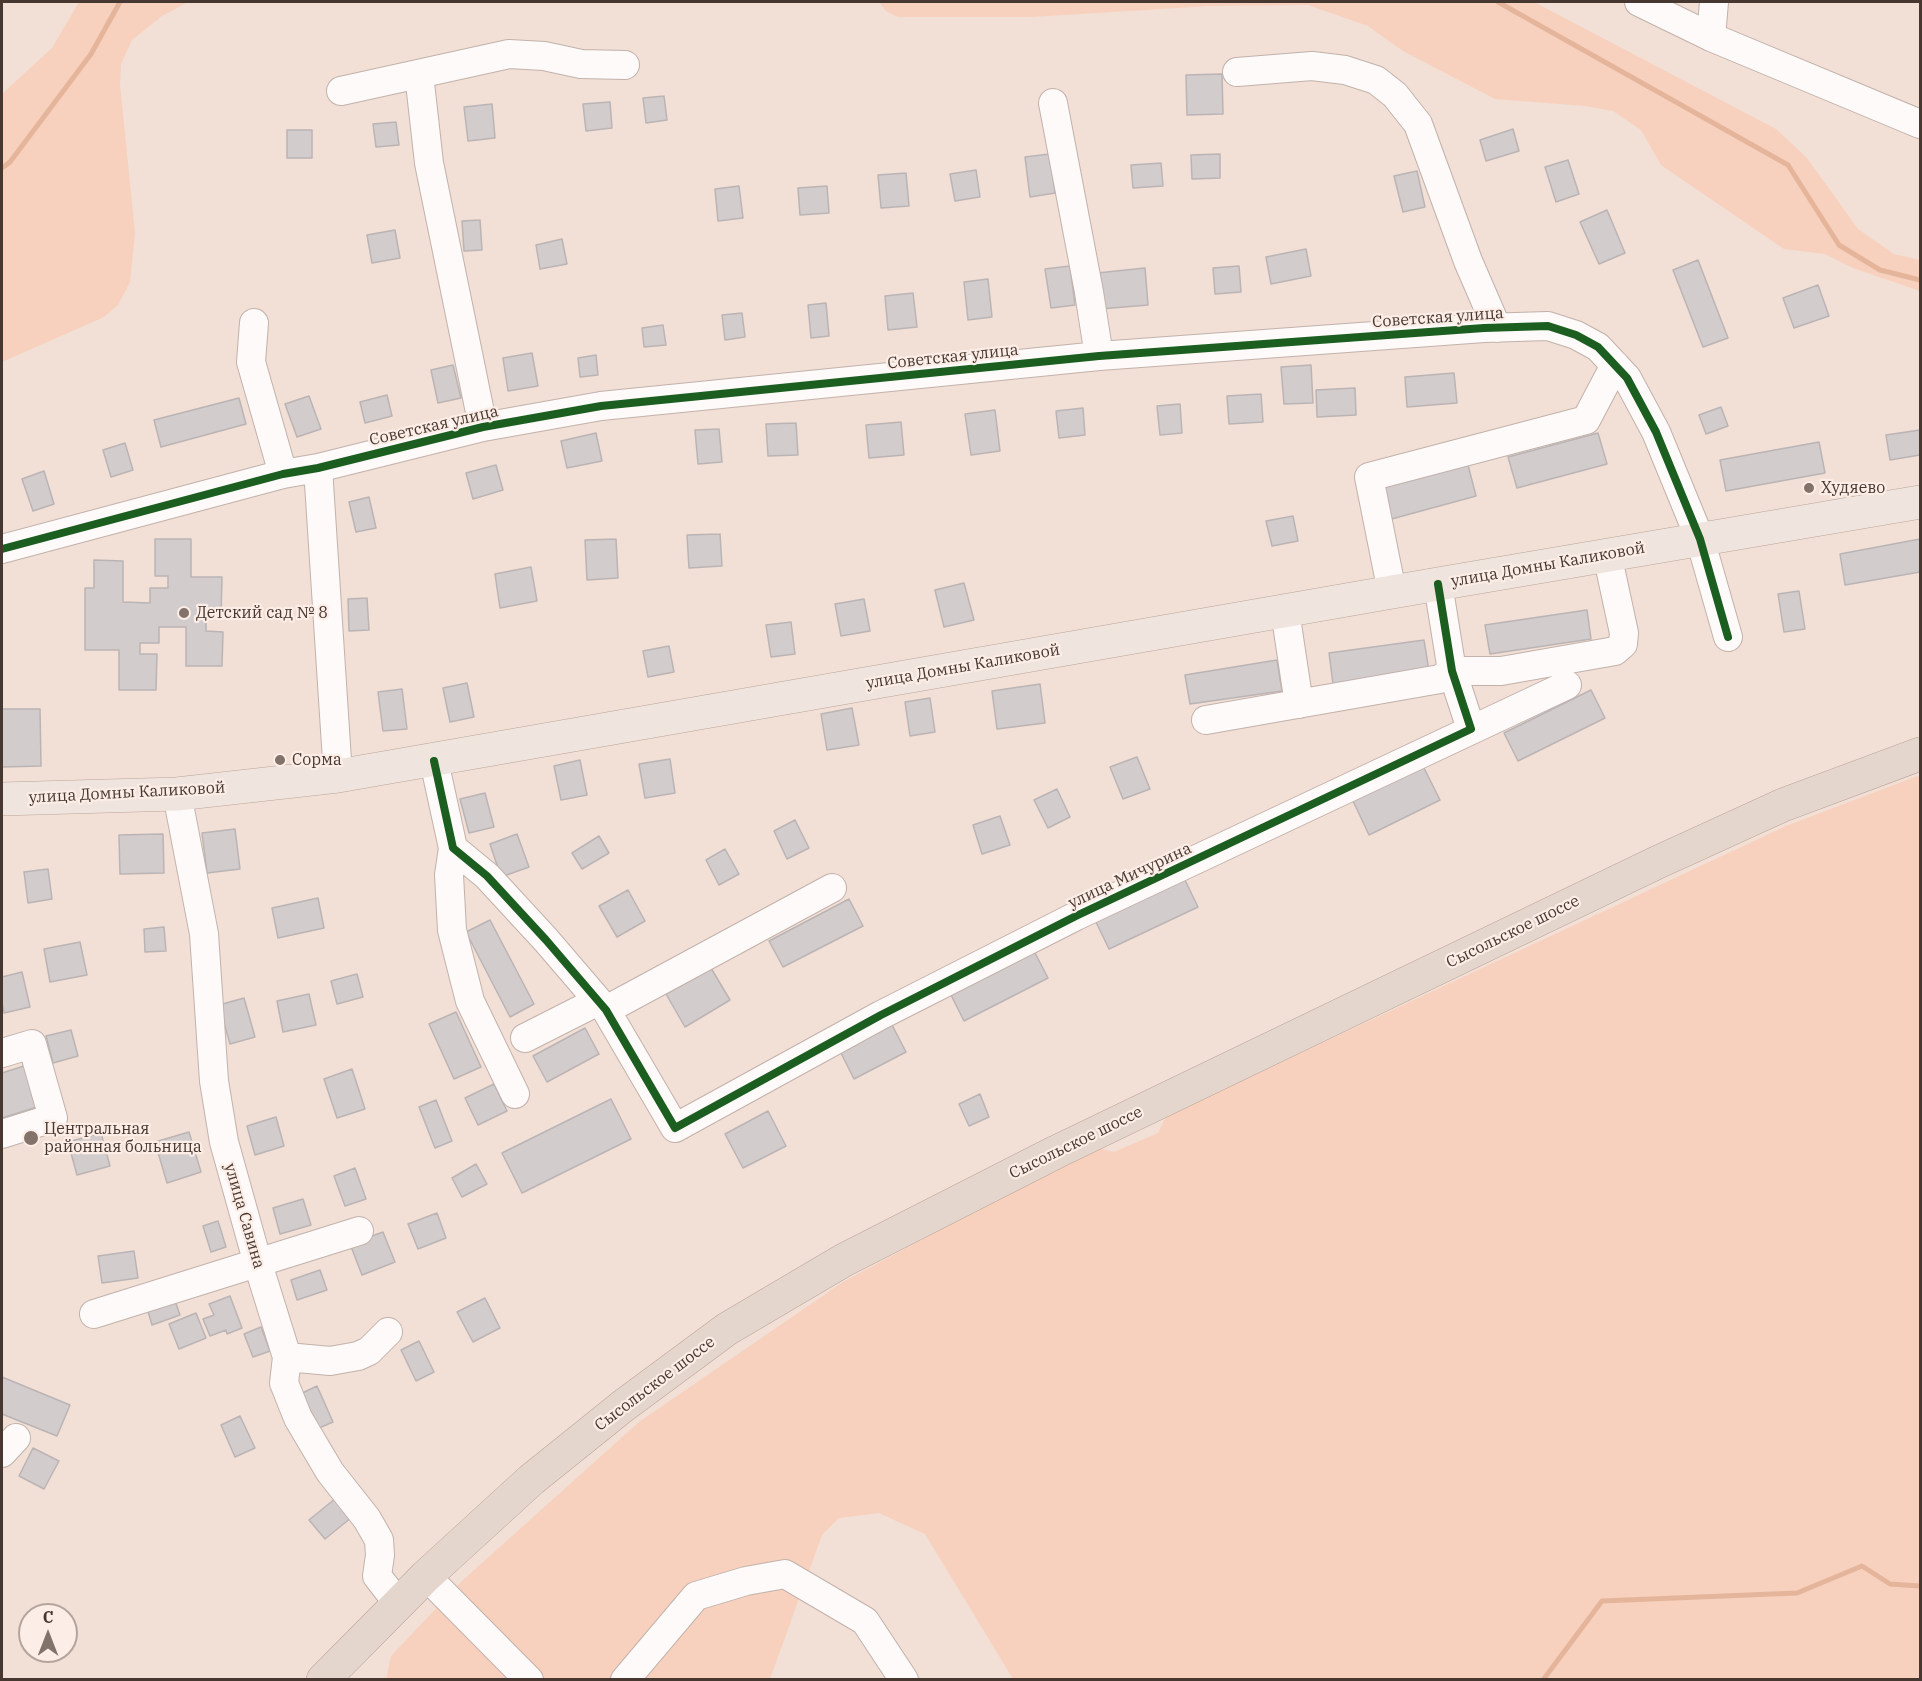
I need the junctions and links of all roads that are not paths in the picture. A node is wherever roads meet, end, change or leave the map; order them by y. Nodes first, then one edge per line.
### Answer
1 (1639, 2) edge
2 (1714, 2) edge
3 (1711, 37) junction
4 (625, 66) dead end
5 (1237, 72) dead end
6 (418, 74) junction
7 (341, 91) dead end
8 (1053, 102) dead end
9 (1920, 124) edge
10 (254, 323) dead end
11 (1497, 328) junction
12 (1099, 356) junction
13 (1615, 365) junction
14 (483, 427) junction
15 (318, 468) junction
16 (283, 474) junction
17 (1920, 502) edge
18 (1700, 539) junction
19 (2, 549) edge
20 (1607, 554) junction
21 (1438, 584) junction
22 (1392, 592) junction
23 (1285, 611) junction
24 (1728, 637) dead end
25 (1452, 671) junction
26 (1567, 685) dead end
27 (1299, 704) junction
28 (1206, 720) dead end
29 (1471, 729) junction
30 (1920, 754) edge
31 (434, 761) junction
32 (338, 776) junction
33 (177, 794) junction
34 (2, 799) edge
35 (453, 848) junction
36 (832, 888) dead end
37 (602, 1005) junction
38 (525, 1038) dead end
39 (2, 1053) edge
40 (515, 1094) dead end
41 (2, 1134) edge
42 (359, 1232) dead end
43 (258, 1264) junction
44 (94, 1314) dead end
45 (388, 1332) dead end
46 (287, 1357) junction
47 (426, 1576) junction
48 (398, 1602) junction
49 (323, 1680) edge
50 (529, 1680) edge
51 (625, 1680) edge
52 (904, 1680) edge

1 - 3 street
2 - 3 street
3 - 9 street
4 - 6 street
5 - 11 street
6 - 7 street
6 - 14 street
8 - 12 street
10 - 16 street
11 - 12 street, Советская улица
11 - 13 street, Советская улица
12 - 14 street, Советская улица
13 - 18 street, Советская улица
13 - 22 street
14 - 15 street, Советская улица
15 - 16 street, Советская улица
15 - 32 street
16 - 19 street, Советская улица
17 - 18 main road, улица Домны Каликовой
18 - 20 main road, улица Домны Каликовой
18 - 24 street, Советская улица
20 - 21 main road, улица Домны Каликовой
20 - 25 street
21 - 22 main road, улица Домны Каликовой
21 - 25 street
22 - 23 main road, улица Домны Каликовой
23 - 27 street
23 - 31 main road, улица Домны Каликовой
25 - 27 street
25 - 29 street
26 - 29 street, улица Мичурина
27 - 28 street
29 - 37 street, улица Мичурина
30 - 47 highway, Сысольское шоссе
31 - 32 main road, улица Домны Каликовой
31 - 35 street
32 - 33 main road, улица Домны Каликовой
33 - 34 main road, улица Домны Каликовой
33 - 43 street, улица Савина
35 - 37 street
35 - 40 street
36 - 37 street
37 - 38 street
39 - 41 street
42 - 43 street
43 - 44 street
43 - 46 street, улица Савина
45 - 46 street
46 - 48 street, улица Савина
47 - 48 highway, Сысольское шоссе
47 - 50 street
48 - 49 highway, Сысольское шоссе
51 - 52 street

